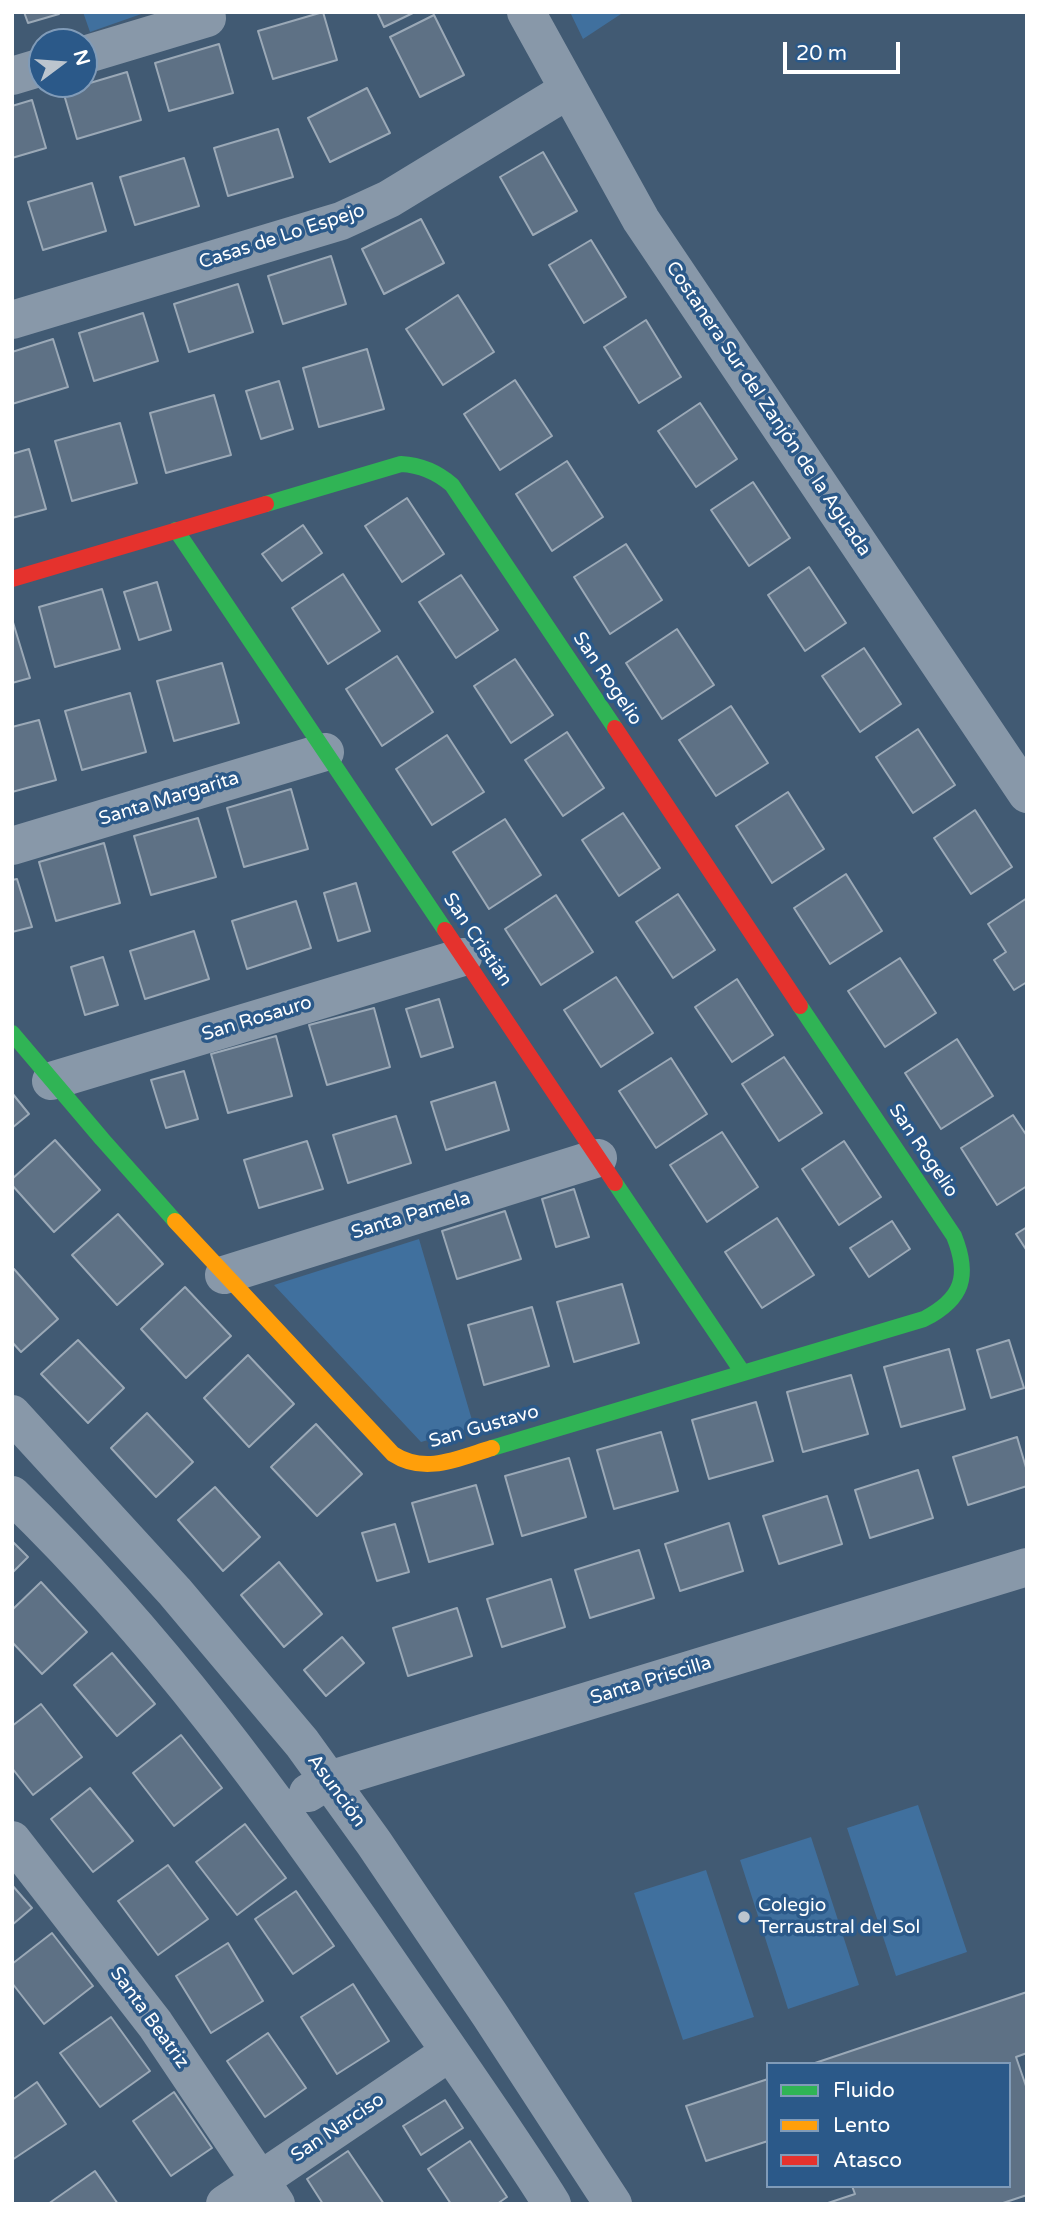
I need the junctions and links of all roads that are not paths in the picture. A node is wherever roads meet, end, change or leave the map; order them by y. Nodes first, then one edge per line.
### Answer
1 (526, 12) edge
2 (206, 15) edge
3 (98, 50) edge
4 (568, 90) junction
5 (12, 320) edge
6 (176, 530) junction
7 (12, 579) edge
8 (325, 752) junction
9 (1027, 794) edge
10 (12, 846) edge
11 (463, 957) junction
12 (12, 1033) edge
13 (51, 1081) junction
14 (598, 1158) junction
15 (224, 1275) junction
16 (960, 1288) joint
17 (743, 1373) junction
18 (12, 1414) edge
19 (12, 1495) edge
20 (1027, 1567) edge
21 (329, 1780) junction
22 (282, 1810) junction
23 (12, 1840) edge
24 (450, 2052) junction
25 (268, 2192) edge
26 (225, 2204) edge
27 (552, 2204) edge
28 (613, 2204) edge

1 - 4 street, Costanera Sur del Zanjón de la Aguada
2 - 3 street
4 - 5 street, Casas de Lo Espejo
4 - 9 street, Costanera Sur del Zanjón de la Aguada
6 - 7 street, San Rogelio
6 - 8 street, San Cristián
6 - 16 street, San Rogelio
8 - 10 street, Santa Margarita
8 - 11 street, San Cristián
11 - 13 street, San Rosauro
11 - 14 street, San Cristián
12 - 13 street, San Gustavo
13 - 15 street, San Gustavo
14 - 15 street, Santa Pamela
14 - 17 street, San Cristián
15 - 17 street, San Gustavo
16 - 17 street, San Gustavo
18 - 21 street, Asunción
19 - 22 street
20 - 21 street, Santa Priscilla
21 - 22 street, Santa Priscilla
21 - 28 street, Asunción
22 - 24 street
23 - 25 street, Santa Beatriz
24 - 25 street, San Narciso
24 - 27 street
25 - 26 street, San Narciso

